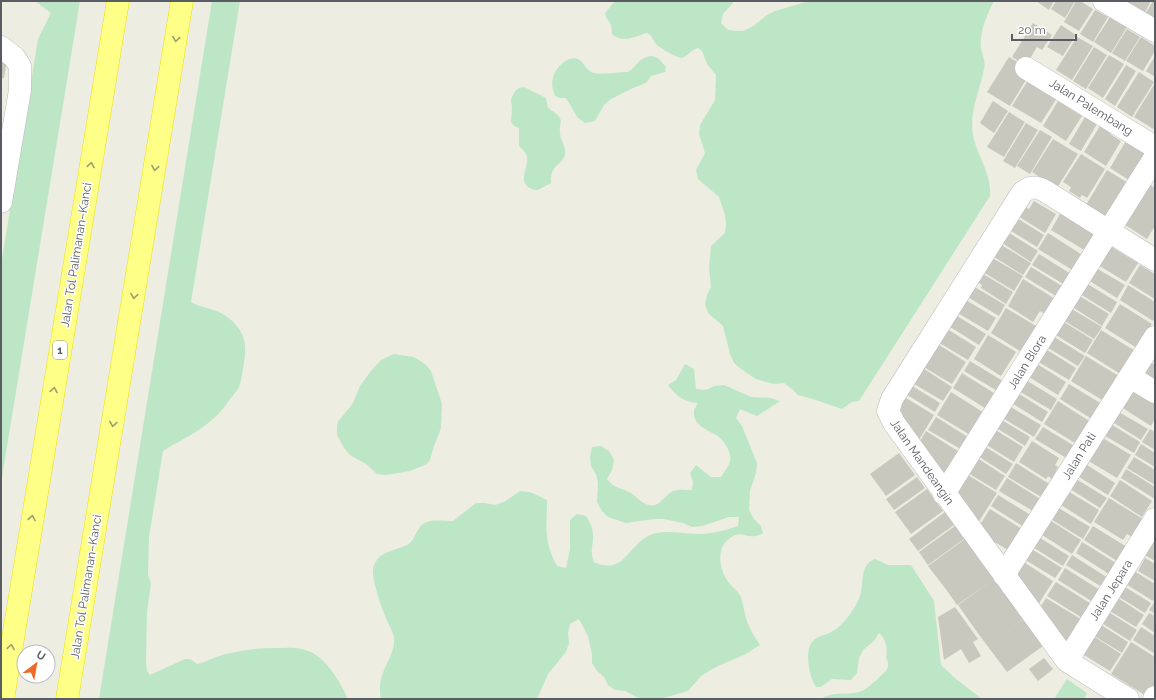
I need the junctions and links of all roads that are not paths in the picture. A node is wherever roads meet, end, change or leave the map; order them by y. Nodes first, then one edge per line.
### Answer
1 (118, 1) edge
2 (182, 1) edge
3 (1104, 1) edge
4 (1155, 31) edge
5 (1, 47) edge
6 (1026, 68) dead end
7 (1155, 147) edge
8 (1155, 157) edge
9 (1, 202) edge
10 (1109, 231) junction
11 (1155, 260) edge
12 (1155, 337) edge
13 (1130, 376) junction
14 (1155, 392) edge
15 (944, 494) junction
16 (1155, 519) edge
17 (1004, 576) junction
18 (1067, 661) junction
19 (3, 699) edge
20 (67, 699) edge
21 (1128, 699) edge

19 -> 1 highway, Jalan Tol Palimanan–Kanci / 1
2 -> 20 highway, Jalan Tol Palimanan–Kanci
3 - 4 street
5 - 9 street
6 - 7 street, Jalan Palembang
8 - 10 street, Jalan Blora
10 - 11 street
10 - 15 street, Jalan Blora
10 - 15 street, Jalan Mandeangin
12 - 13 street, Jalan Pati
13 - 14 street
13 - 17 street, Jalan Pati
15 - 17 street, Jalan Mandeangin
16 - 18 street, Jalan Jepara
17 - 18 street, Jalan Mandeangin
18 - 21 street, Jalan Mandeangin

